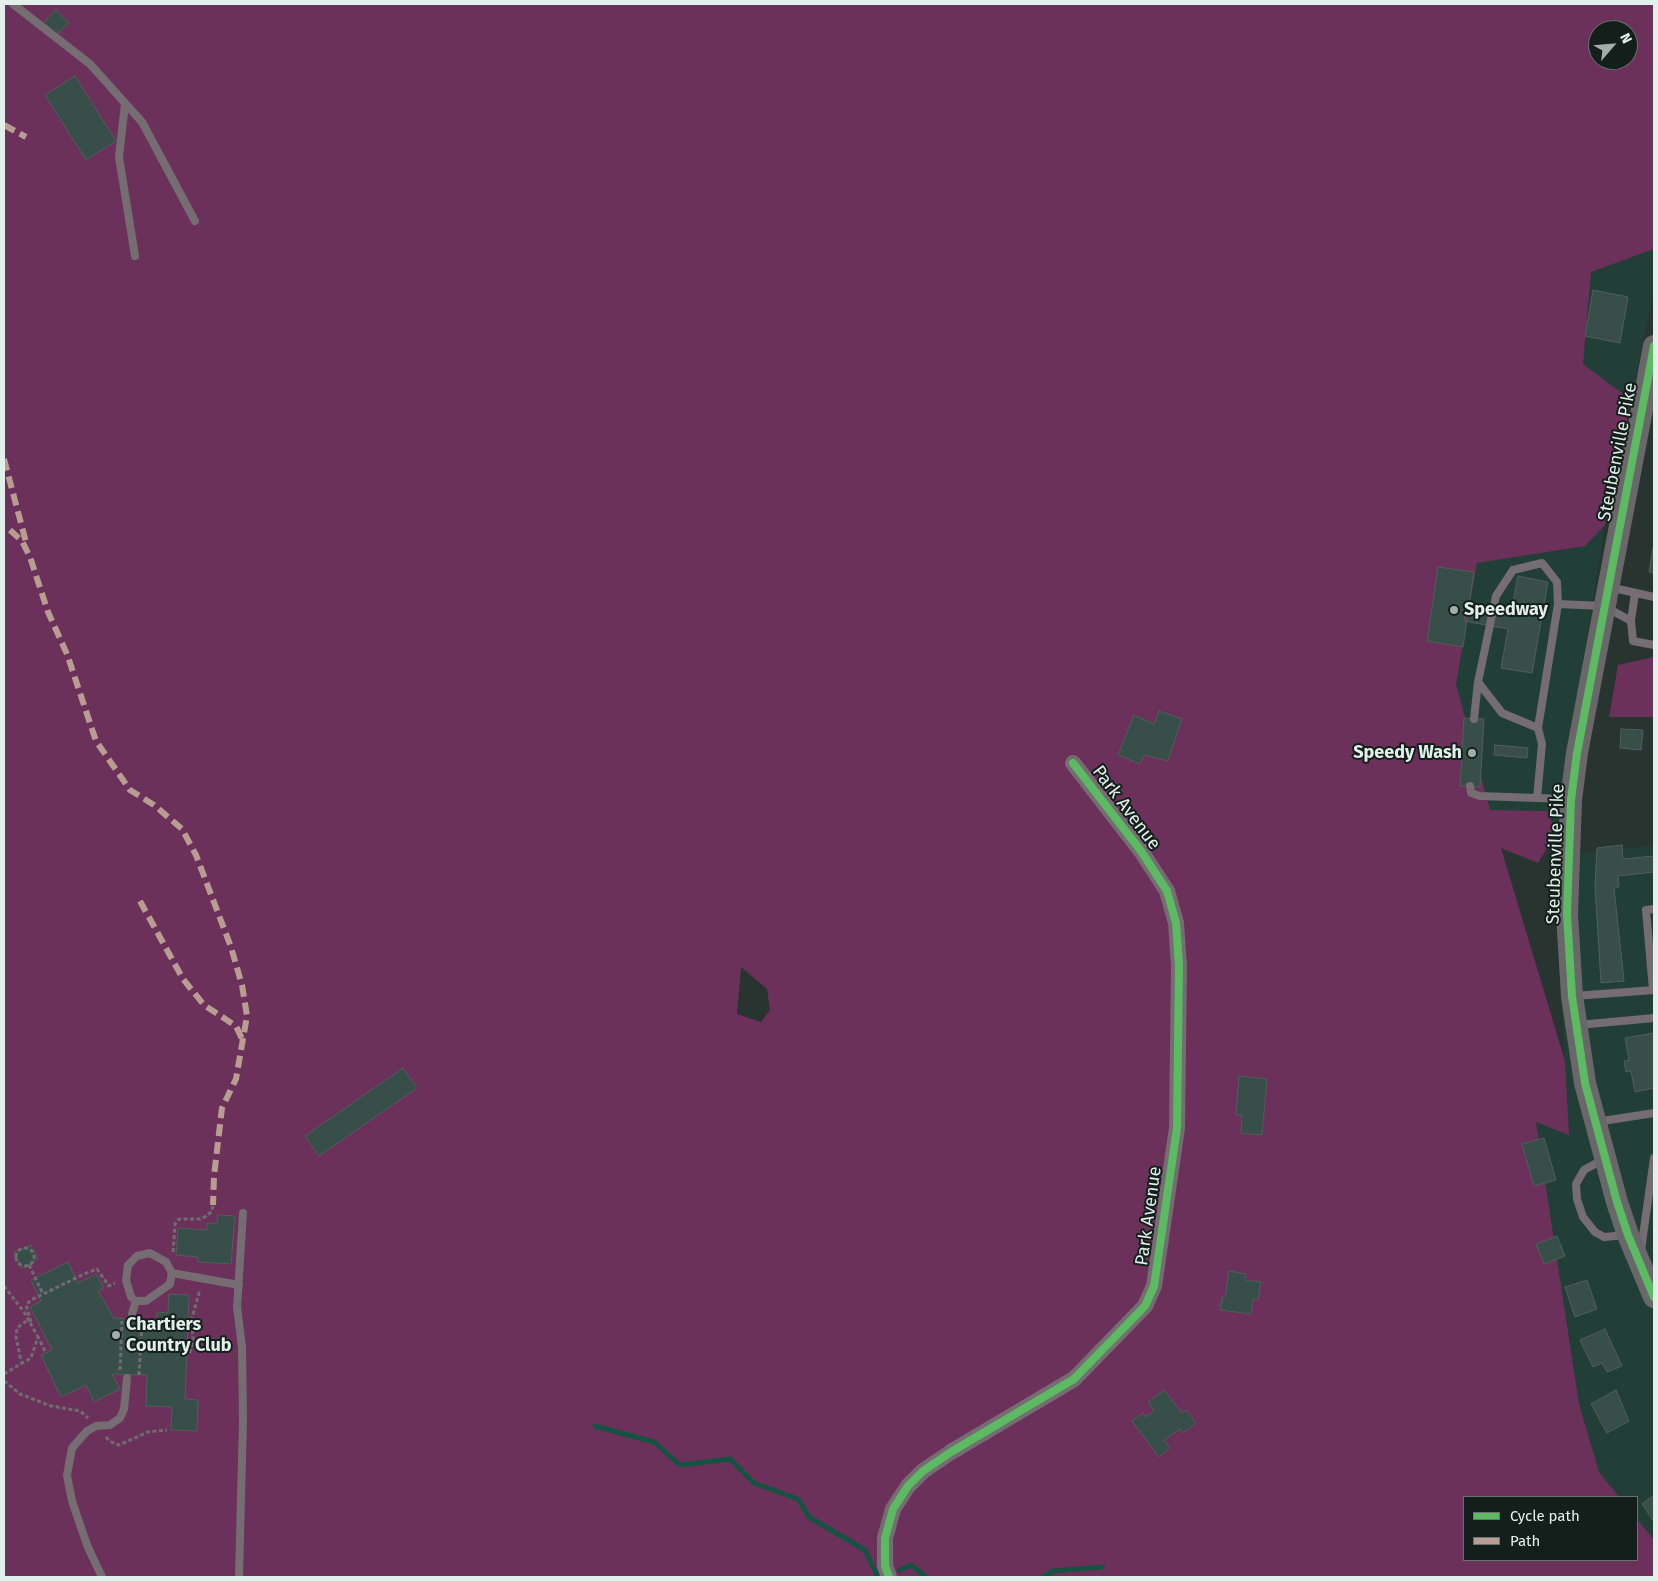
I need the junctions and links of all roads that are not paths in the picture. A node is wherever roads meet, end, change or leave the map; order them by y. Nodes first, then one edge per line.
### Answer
1 (13, 4) edge
2 (125, 104) junction
3 (194, 221) dead end
4 (136, 256) dead end
5 (1654, 346) edge
6 (1634, 593) junction
7 (1606, 596) junction
8 (1654, 597) edge
9 (1558, 604) junction
10 (1631, 621) junction
11 (1654, 644) edge
12 (1478, 682) junction
13 (1474, 719) dead end
14 (1538, 728) junction
15 (1073, 763) dead end
16 (1470, 786) dead end
17 (1537, 798) junction
18 (1570, 800) junction
19 (1654, 909) edge
20 (1654, 990) edge
21 (1572, 996) junction
22 (1654, 1018) edge
23 (1576, 1025) junction
24 (1654, 1112) edge
25 (1594, 1122) junction
26 (1654, 1158) edge
27 (1604, 1159) junction
28 (243, 1212) dead end
29 (1628, 1235) junction
30 (1639, 1264) junction
31 (172, 1273) junction
32 (238, 1285) junction
33 (1654, 1297) edge
34 (128, 1378) dead end
35 (102, 1577) edge
36 (239, 1577) edge
37 (889, 1577) edge

1 - 2 lane
2 - 3 lane
2 - 4 lane
5 - 7 main road, Steubenville Pike
6 - 7 lane
6 - 8 lane
6 - 10 lane
7 - 9 lane
7 - 10 lane
7 - 18 main road, Steubenville Pike
9 - 12 lane
9 - 14 lane
10 - 11 lane
12 - 13 lane
12 - 14 lane
14 - 17 lane
15 - 37 street, Park Avenue
16 - 17 lane
17 - 18 lane
18 - 21 main road, Steubenville Pike
19 - 20 lane
20 - 21 lane
21 - 23 main road, Steubenville Pike
22 - 23 lane
23 - 25 main road, Steubenville Pike
24 - 25 lane
25 - 27 main road, Steubenville Pike
26 - 30 lane
27 - 29 main road, Steubenville Pike
27 - 29 lane
28 - 32 lane
29 - 30 main road, Steubenville Pike
30 - 33 main road, Steubenville Pike
31 - 31 lane
31 - 32 lane
32 - 36 lane
34 - 35 lane

